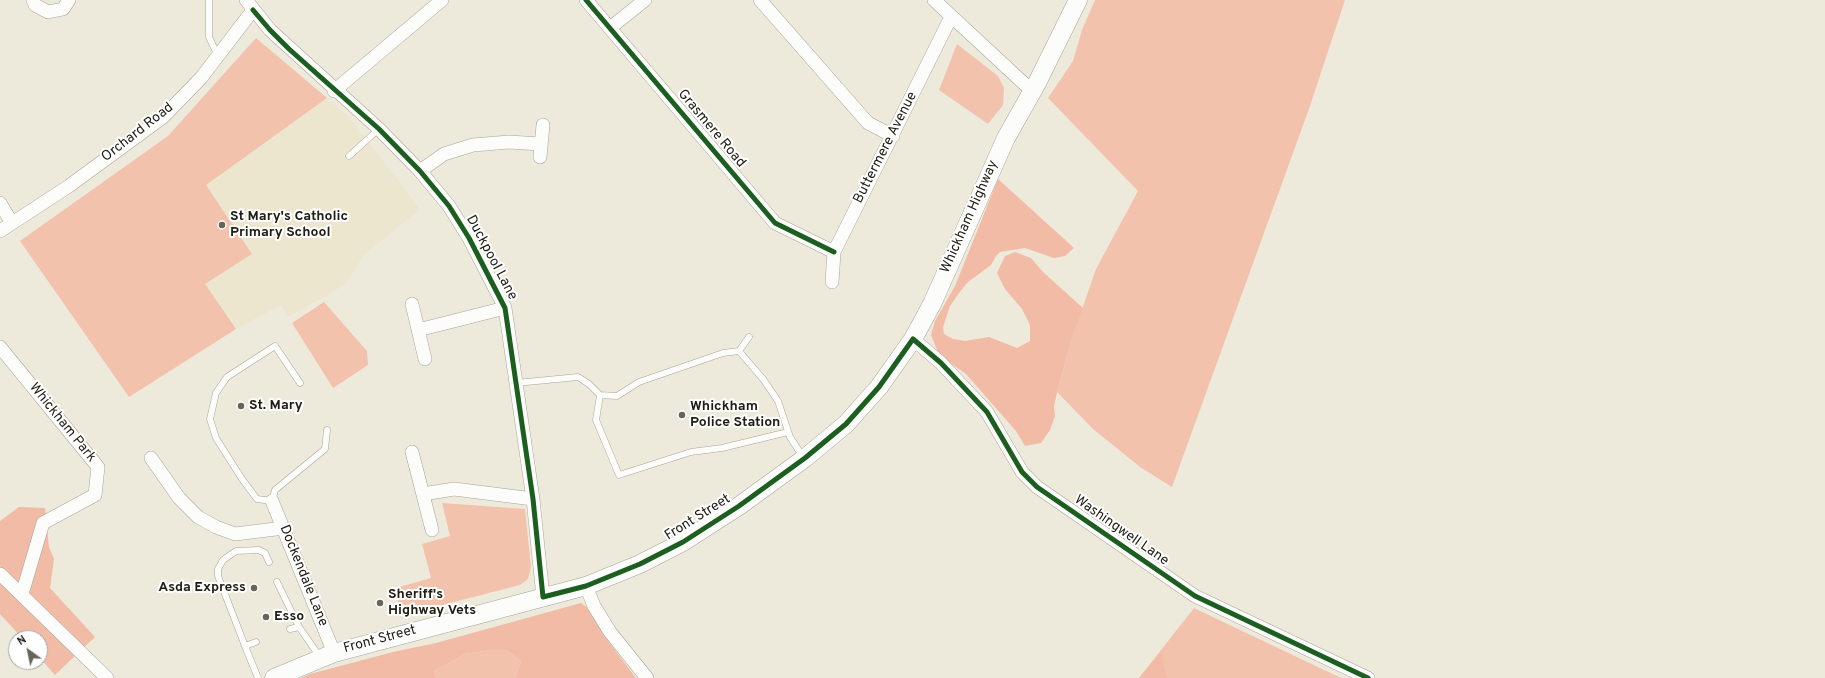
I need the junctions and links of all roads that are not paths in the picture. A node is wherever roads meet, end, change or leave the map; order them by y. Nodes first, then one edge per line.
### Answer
1 (33, 0) edge
2 (69, 0) edge
3 (209, 0) edge
4 (442, 0) edge
5 (586, 0) edge
6 (645, 0) edge
7 (760, 0) edge
8 (934, 0) edge
9 (1078, 0) edge
10 (249, 5) edge
11 (951, 17) junction
12 (610, 28) junction
13 (218, 56) junction
14 (334, 91) junction
15 (1032, 91) junction
16 (542, 125) dead end
17 (378, 129) junction
18 (893, 136) junction
19 (541, 144) junction
20 (349, 156) dead end
21 (540, 158) dead end
22 (420, 171) junction
23 (0, 203) edge
24 (12, 223) junction
25 (0, 231) edge
26 (834, 252) junction
27 (832, 282) dead end
28 (412, 304) dead end
29 (505, 308) junction
30 (418, 330) junction
31 (749, 337) dead end
32 (913, 339) junction
33 (0, 347) edge
34 (740, 351) junction
35 (424, 359) dead end
36 (300, 383) dead end
37 (516, 383) junction
38 (600, 395) junction
39 (846, 424) joint
40 (328, 430) dead end
41 (788, 432) junction
42 (412, 452) dead end
43 (151, 458) dead end
44 (805, 458) junction
45 (423, 494) junction
46 (533, 498) junction
47 (272, 500) junction
48 (284, 528) junction
49 (432, 530) dead end
50 (269, 562) dead end
51 (0, 574) edge
52 (277, 582) dead end
53 (586, 586) junction
54 (22, 594) junction
55 (543, 597) junction
56 (299, 627) junction
57 (290, 630) dead end
58 (256, 642) dead end
59 (245, 646) junction
60 (327, 655) junction
61 (107, 678) edge
62 (258, 678) edge
63 (274, 678) edge
64 (647, 678) edge
65 (1368, 678) edge

1 - 2 street
3 - 13 lane
4 - 14 street
5 - 12 street, Grasmere Road
6 - 12 street
7 - 18 street
8 - 11 street
9 - 15 main road, Whickham Highway
10 - 13 street, Orchard Road
10 - 14 street, Duckpool Lane
11 - 15 street
11 - 18 street, Buttermere Avenue
12 - 26 street, Grasmere Road
13 - 24 street, Orchard Road
14 - 17 street, Duckpool Lane
15 - 32 main road, Whickham Highway
16 - 19 street
17 - 20 lane
17 - 22 street, Duckpool Lane
18 - 26 street, Buttermere Avenue
19 - 21 street
19 - 22 street
22 - 29 street, Duckpool Lane
23 - 24 street
24 - 25 street, Orchard Road
26 - 27 street, Buttermere Avenue
28 - 30 street
29 - 30 street
29 - 37 street, Duckpool Lane
30 - 35 street
31 - 34 lane
32 - 39 main road, Whickham Highway
32 - 65 street, Washingwell Lane
33 - 54 street, Whickham Park
34 - 38 lane
34 - 41 lane
36 - 47 lane
37 - 38 lane
37 - 46 street, Duckpool Lane
38 - 41 lane
39 - 44 main road, Front Street
40 - 47 lane
41 - 44 lane
42 - 45 street
43 - 48 street
44 - 53 main road, Front Street
45 - 46 street
45 - 49 street
46 - 55 street, Duckpool Lane
47 - 48 street, Dockendale Lane
48 - 60 street, Dockendale Lane
50 - 59 lane
51 - 54 street
52 - 56 lane
53 - 55 main road, Front Street
53 - 64 street
54 - 61 street
55 - 60 main road, Front Street
56 - 57 lane
56 - 60 lane
58 - 59 lane
59 - 62 lane
60 - 63 main road, Front Street

